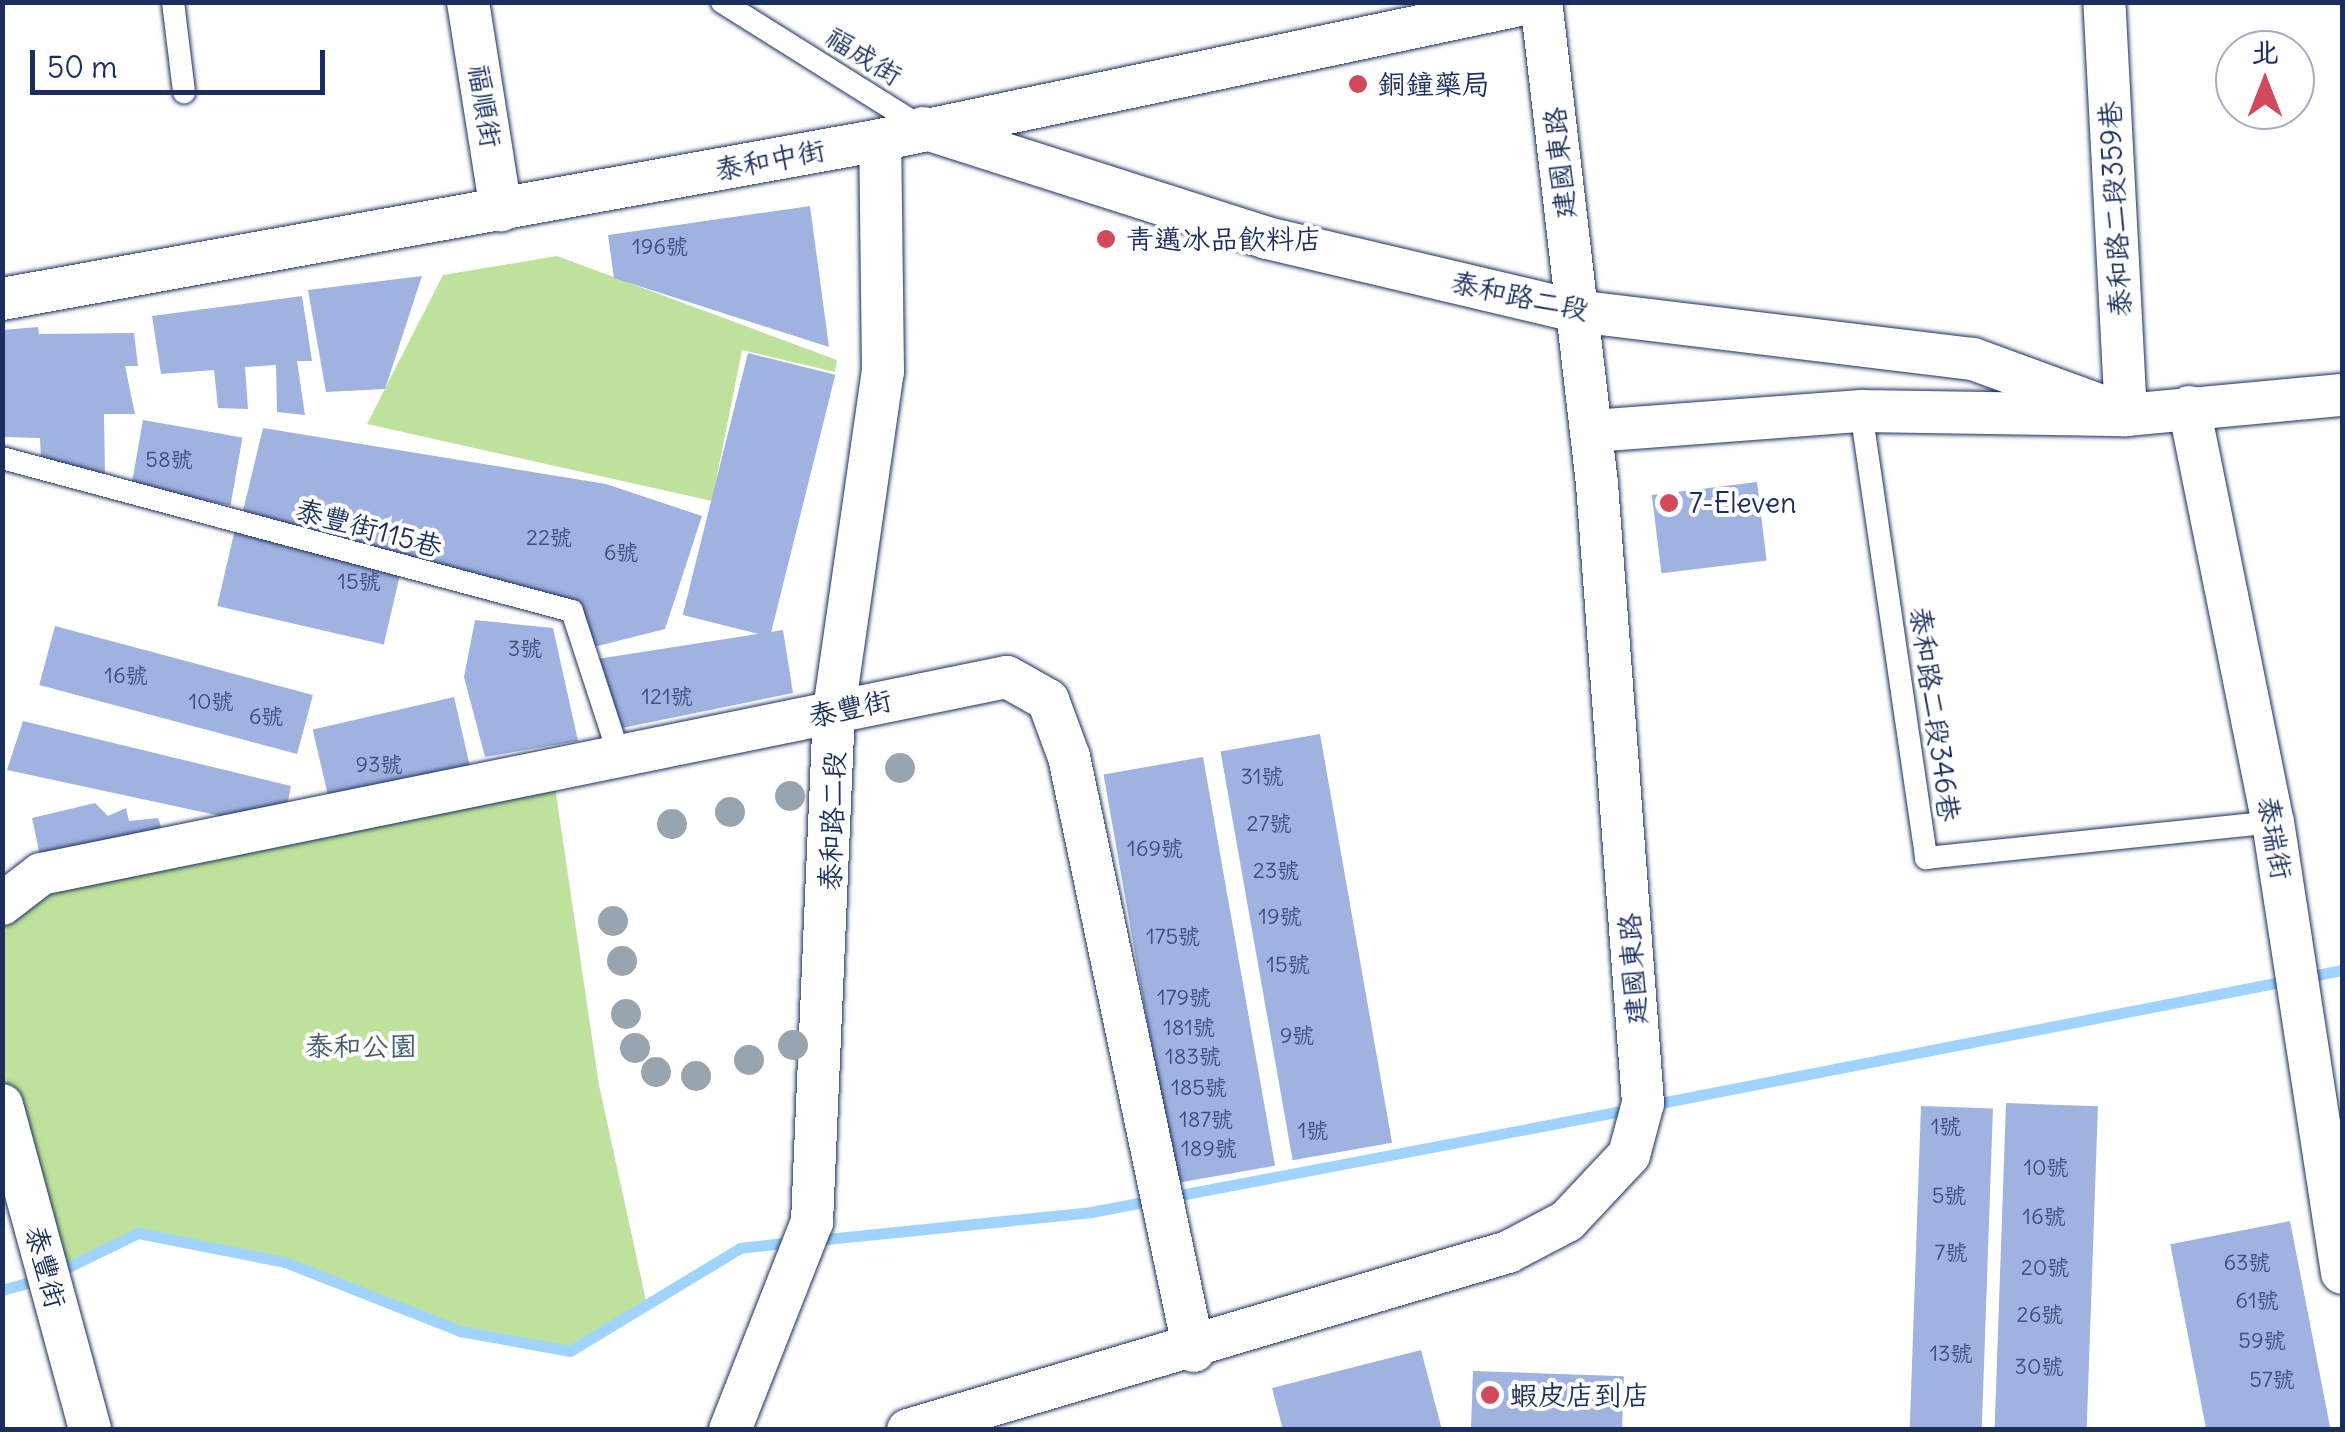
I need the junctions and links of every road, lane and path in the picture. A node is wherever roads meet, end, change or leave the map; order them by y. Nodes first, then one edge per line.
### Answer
1 (173, 2) edge
2 (468, 2) edge
3 (722, 2) edge
4 (1538, 2) edge
5 (2104, 2) edge
6 (184, 92) dead end
7 (923, 128) junction
8 (880, 140) junction
9 (501, 210) junction
10 (2, 298) edge
11 (1576, 311) junction
12 (2342, 394) edge
13 (2189, 407) junction
14 (1861, 411) junction
15 (2126, 414) junction
16 (1593, 431) junction
17 (2, 458) edge
18 (834, 710) junction
19 (620, 758) junction
20 (2273, 822) junction
21 (2, 904) edge
22 (2, 1105) edge
23 (2342, 1273) edge
24 (1194, 1350) junction
25 (965, 1424) edge
26 (90, 1430) edge
27 (730, 1430) edge
28 (908, 1430) edge

1 - 6 lane
2 - 9 street, 福順街
3 - 7 lane, 福成街
4 - 7 street, 泰和中街
4 - 11 street, 建國東路
5 - 15 street, 泰和路二段359巷
7 - 8 street, 泰和中街
7 - 11 street, 泰和路二段
8 - 9 street, 泰和中街
8 - 18 street, 泰和路二段
9 - 10 street, 泰和中街
11 - 15 street, 泰和路二段
11 - 16 street, 建國東路
12 - 13 street, 泰和路二段
13 - 15 street, 泰和路二段
13 - 20 street, 泰瑞街
14 - 15 street, 泰和路二段
14 - 16 street, 泰和路二段
14 - 20 lane, 泰和路二段346巷
16 - 24 street, 建國東路
17 - 19 lane, 泰豐街115巷
18 - 19 street, 泰豐街
18 - 24 street, 泰豐街
18 - 27 street, 泰和路二段
19 - 21 street, 泰豐街
20 - 23 street, 泰瑞街
22 - 26 street, 泰豐街
24 - 25 street, 建國東路
25 - 28 street, 建國東路

